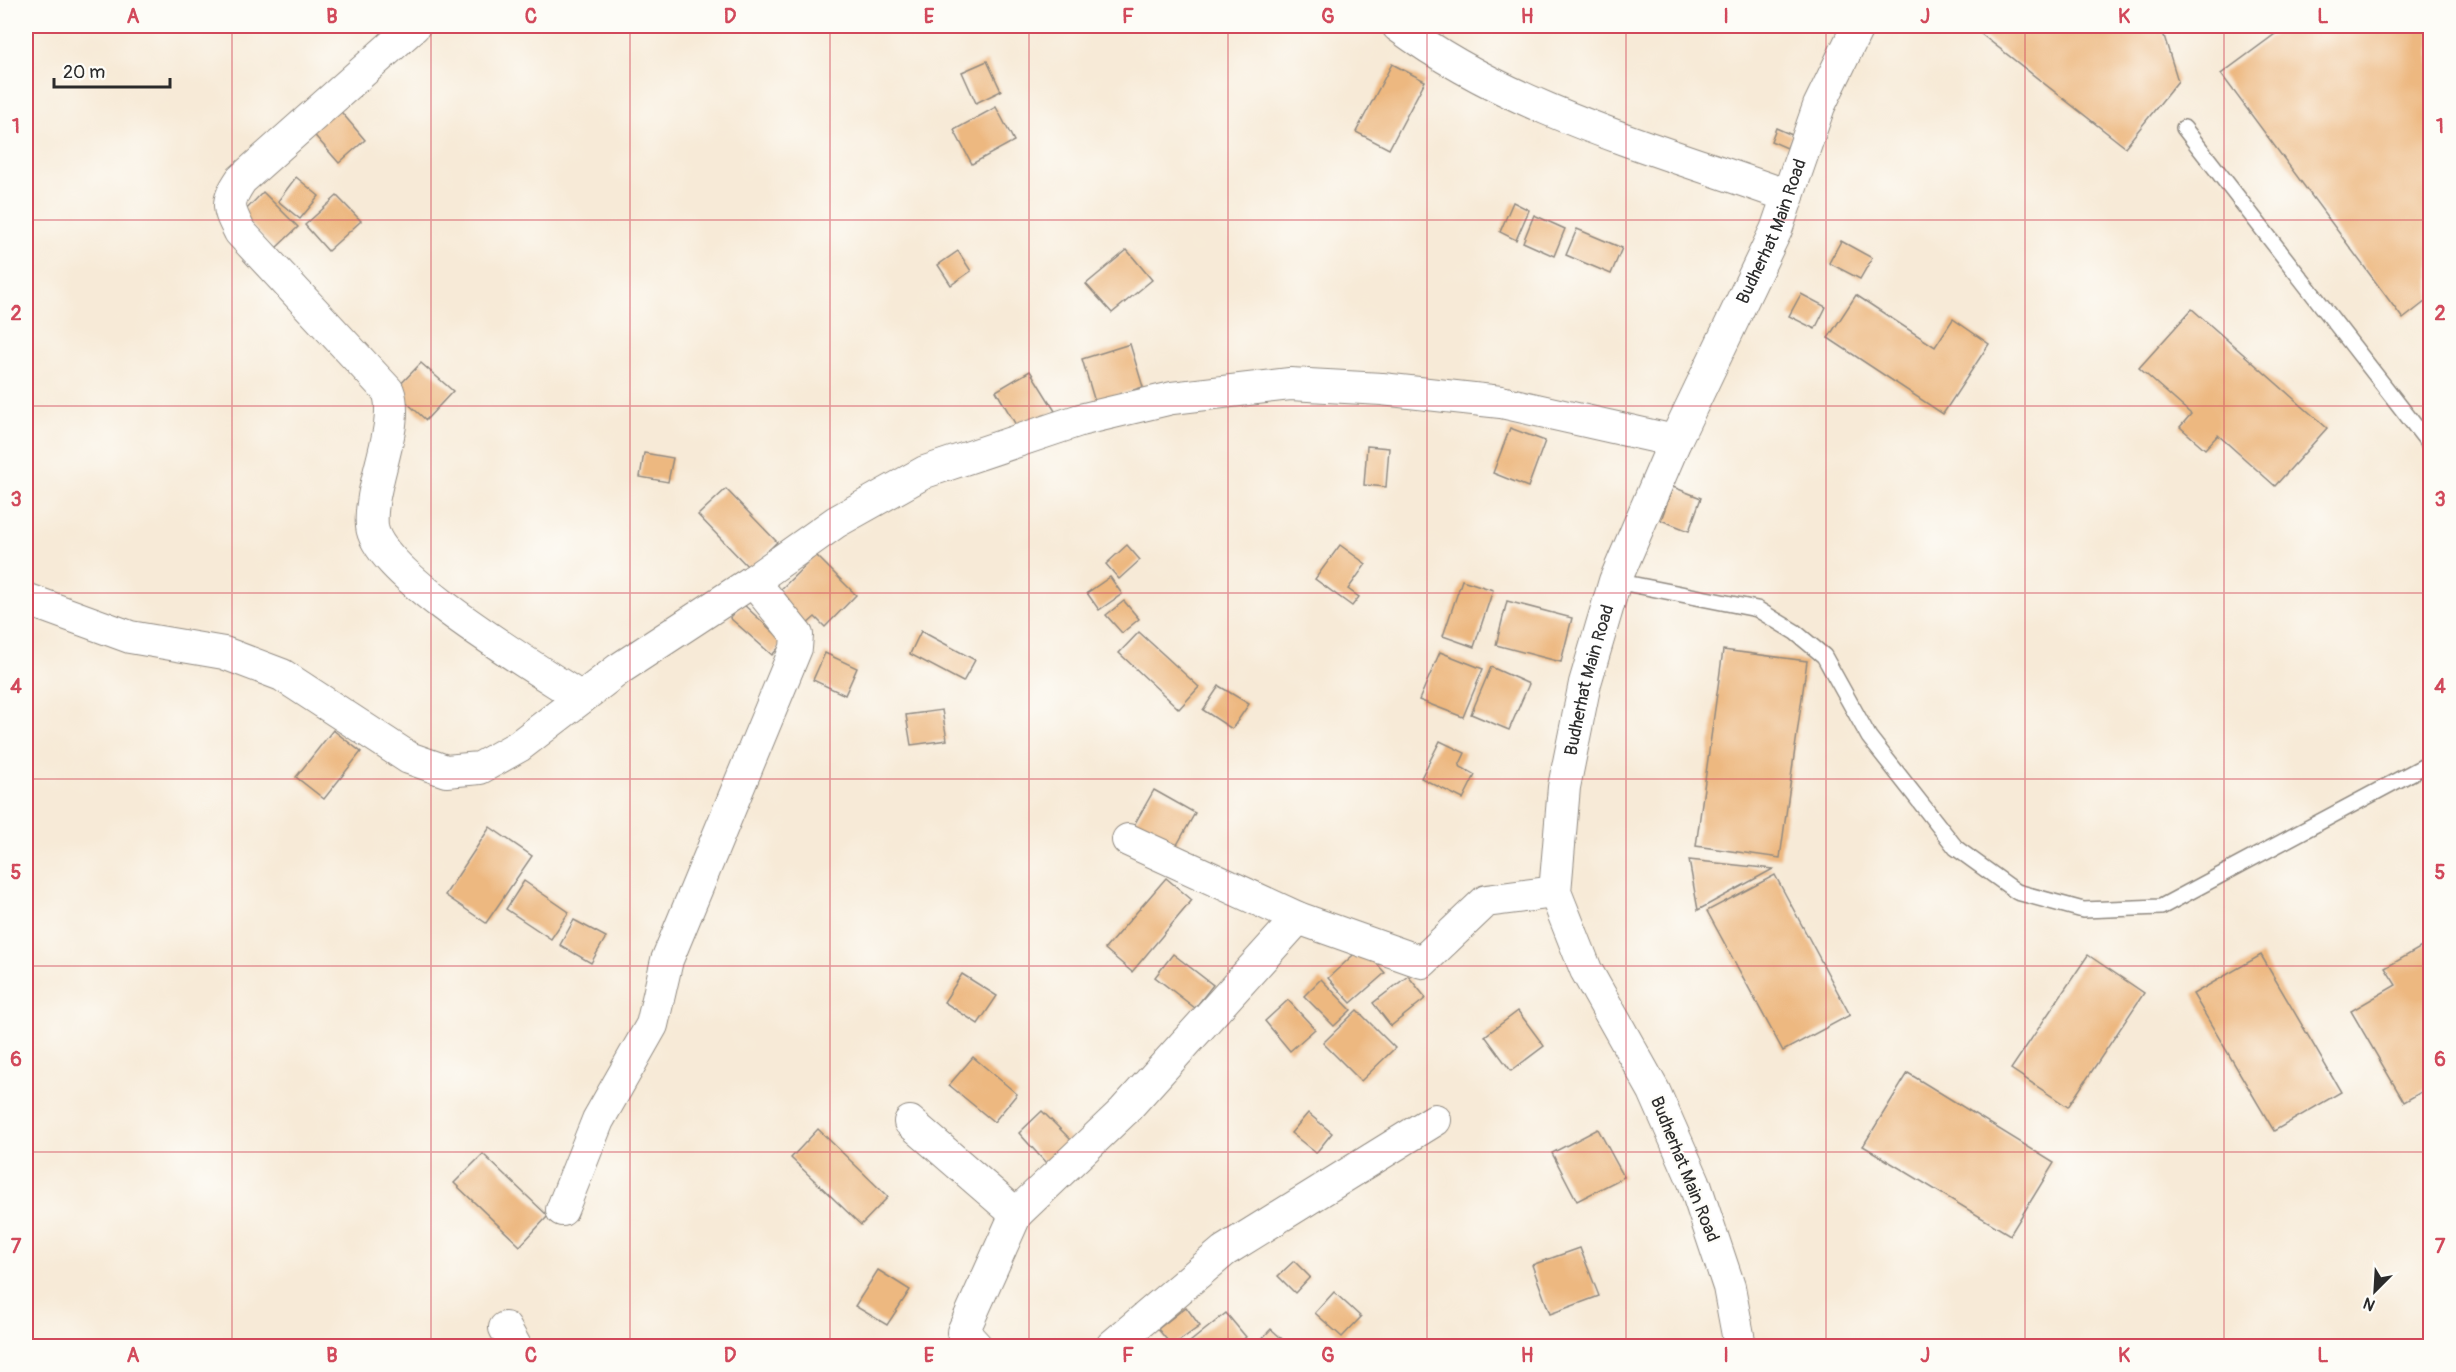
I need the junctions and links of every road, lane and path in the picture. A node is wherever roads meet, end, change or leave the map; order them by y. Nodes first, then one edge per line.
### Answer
1 (414, 26) edge
2 (1398, 26) edge
3 (1858, 26) edge
4 (2184, 128) dead end
5 (1788, 196) junction
6 (1676, 441) junction
7 (2430, 445) edge
8 (753, 581) junction
9 (1615, 581) junction
10 (26, 599) edge
11 (581, 698) junction
12 (2430, 763) edge
13 (1128, 840) dead end
14 (1555, 892) junction
15 (1298, 918) junction
16 (1435, 1120) dead end
17 (910, 1122) dead end
18 (562, 1210) dead end
19 (1016, 1214) junction
20 (976, 1347) edge
21 (1112, 1347) edge
22 (1740, 1347) edge

1 - 11 street
2 - 5 street
3 - 5 street, Budherhat Main Road
4 - 7 lane
5 - 6 street, Budherhat Main Road
6 - 8 street
6 - 9 street, Budherhat Main Road
8 - 11 street
8 - 18 street
9 - 12 lane
9 - 14 street, Budherhat Main Road
10 - 11 street
13 - 15 street
14 - 15 street
14 - 22 street, Budherhat Main Road
15 - 19 street
16 - 21 street
17 - 19 street
19 - 20 street

